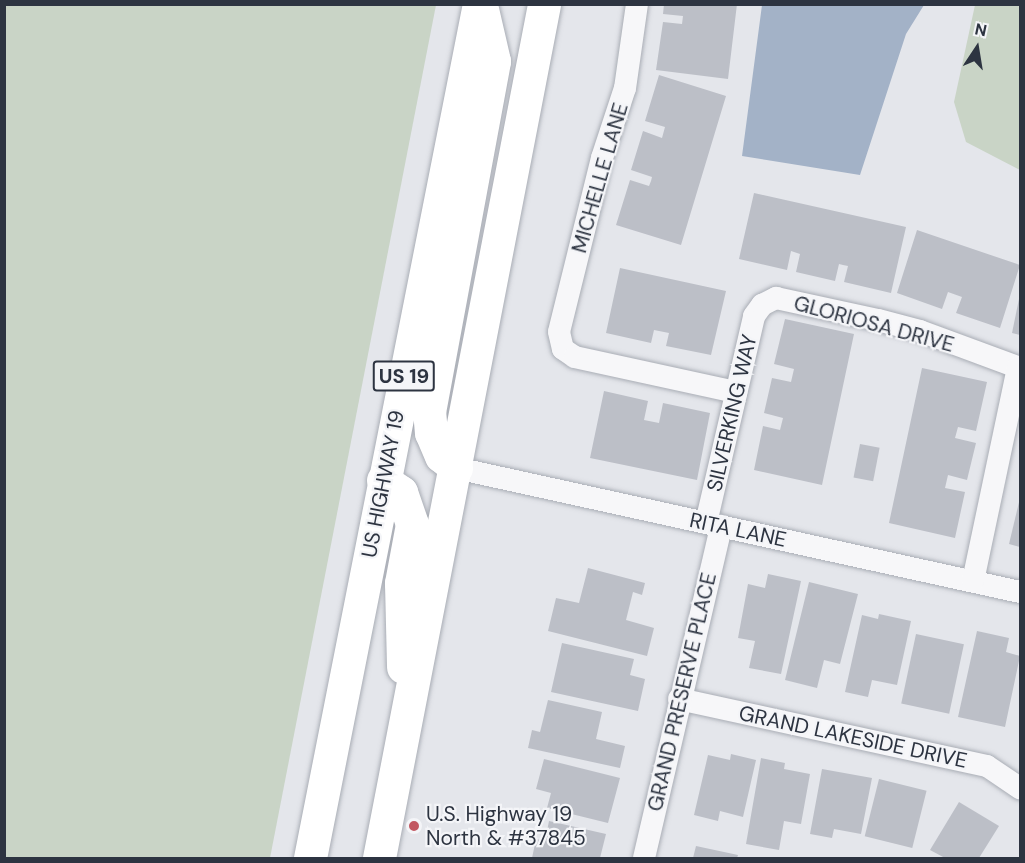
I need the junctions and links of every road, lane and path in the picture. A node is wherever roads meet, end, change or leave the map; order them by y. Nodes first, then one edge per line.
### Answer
1 (480, 4) edge
2 (544, 4) edge
3 (637, 4) edge
4 (762, 304) joint
5 (1019, 368) edge
6 (736, 392) junction
7 (456, 468) junction
8 (383, 480) junction
9 (714, 525) junction
10 (973, 581) junction
11 (1020, 592) edge
12 (679, 699) junction
13 (405, 726) junction
14 (1020, 788) edge
15 (310, 858) edge
16 (379, 858) edge
17 (644, 858) edge

1 - 7 highway
1 - 8 highway, US HIGHWAY 19 / US 19
2 - 7 highway
3 - 6 street, MICHELLE LANE
4 - 5 street, GLORIOSA DRIVE
4 - 6 street, SILVERKING WAY
5 - 10 street
6 - 9 street, SILVERKING WAY
7 - 9 street, RITA LANE
7 - 13 highway
8 - 13 highway
8 - 15 highway, US HIGHWAY 19 / US 19
9 - 10 street, RITA LANE
9 - 12 street, GRAND PRESERVE PLACE
10 - 11 street, RITA LANE
12 - 14 street, GRAND LAKESIDE DRIVE
12 - 17 street, GRAND PRESERVE PLACE
13 - 16 highway

